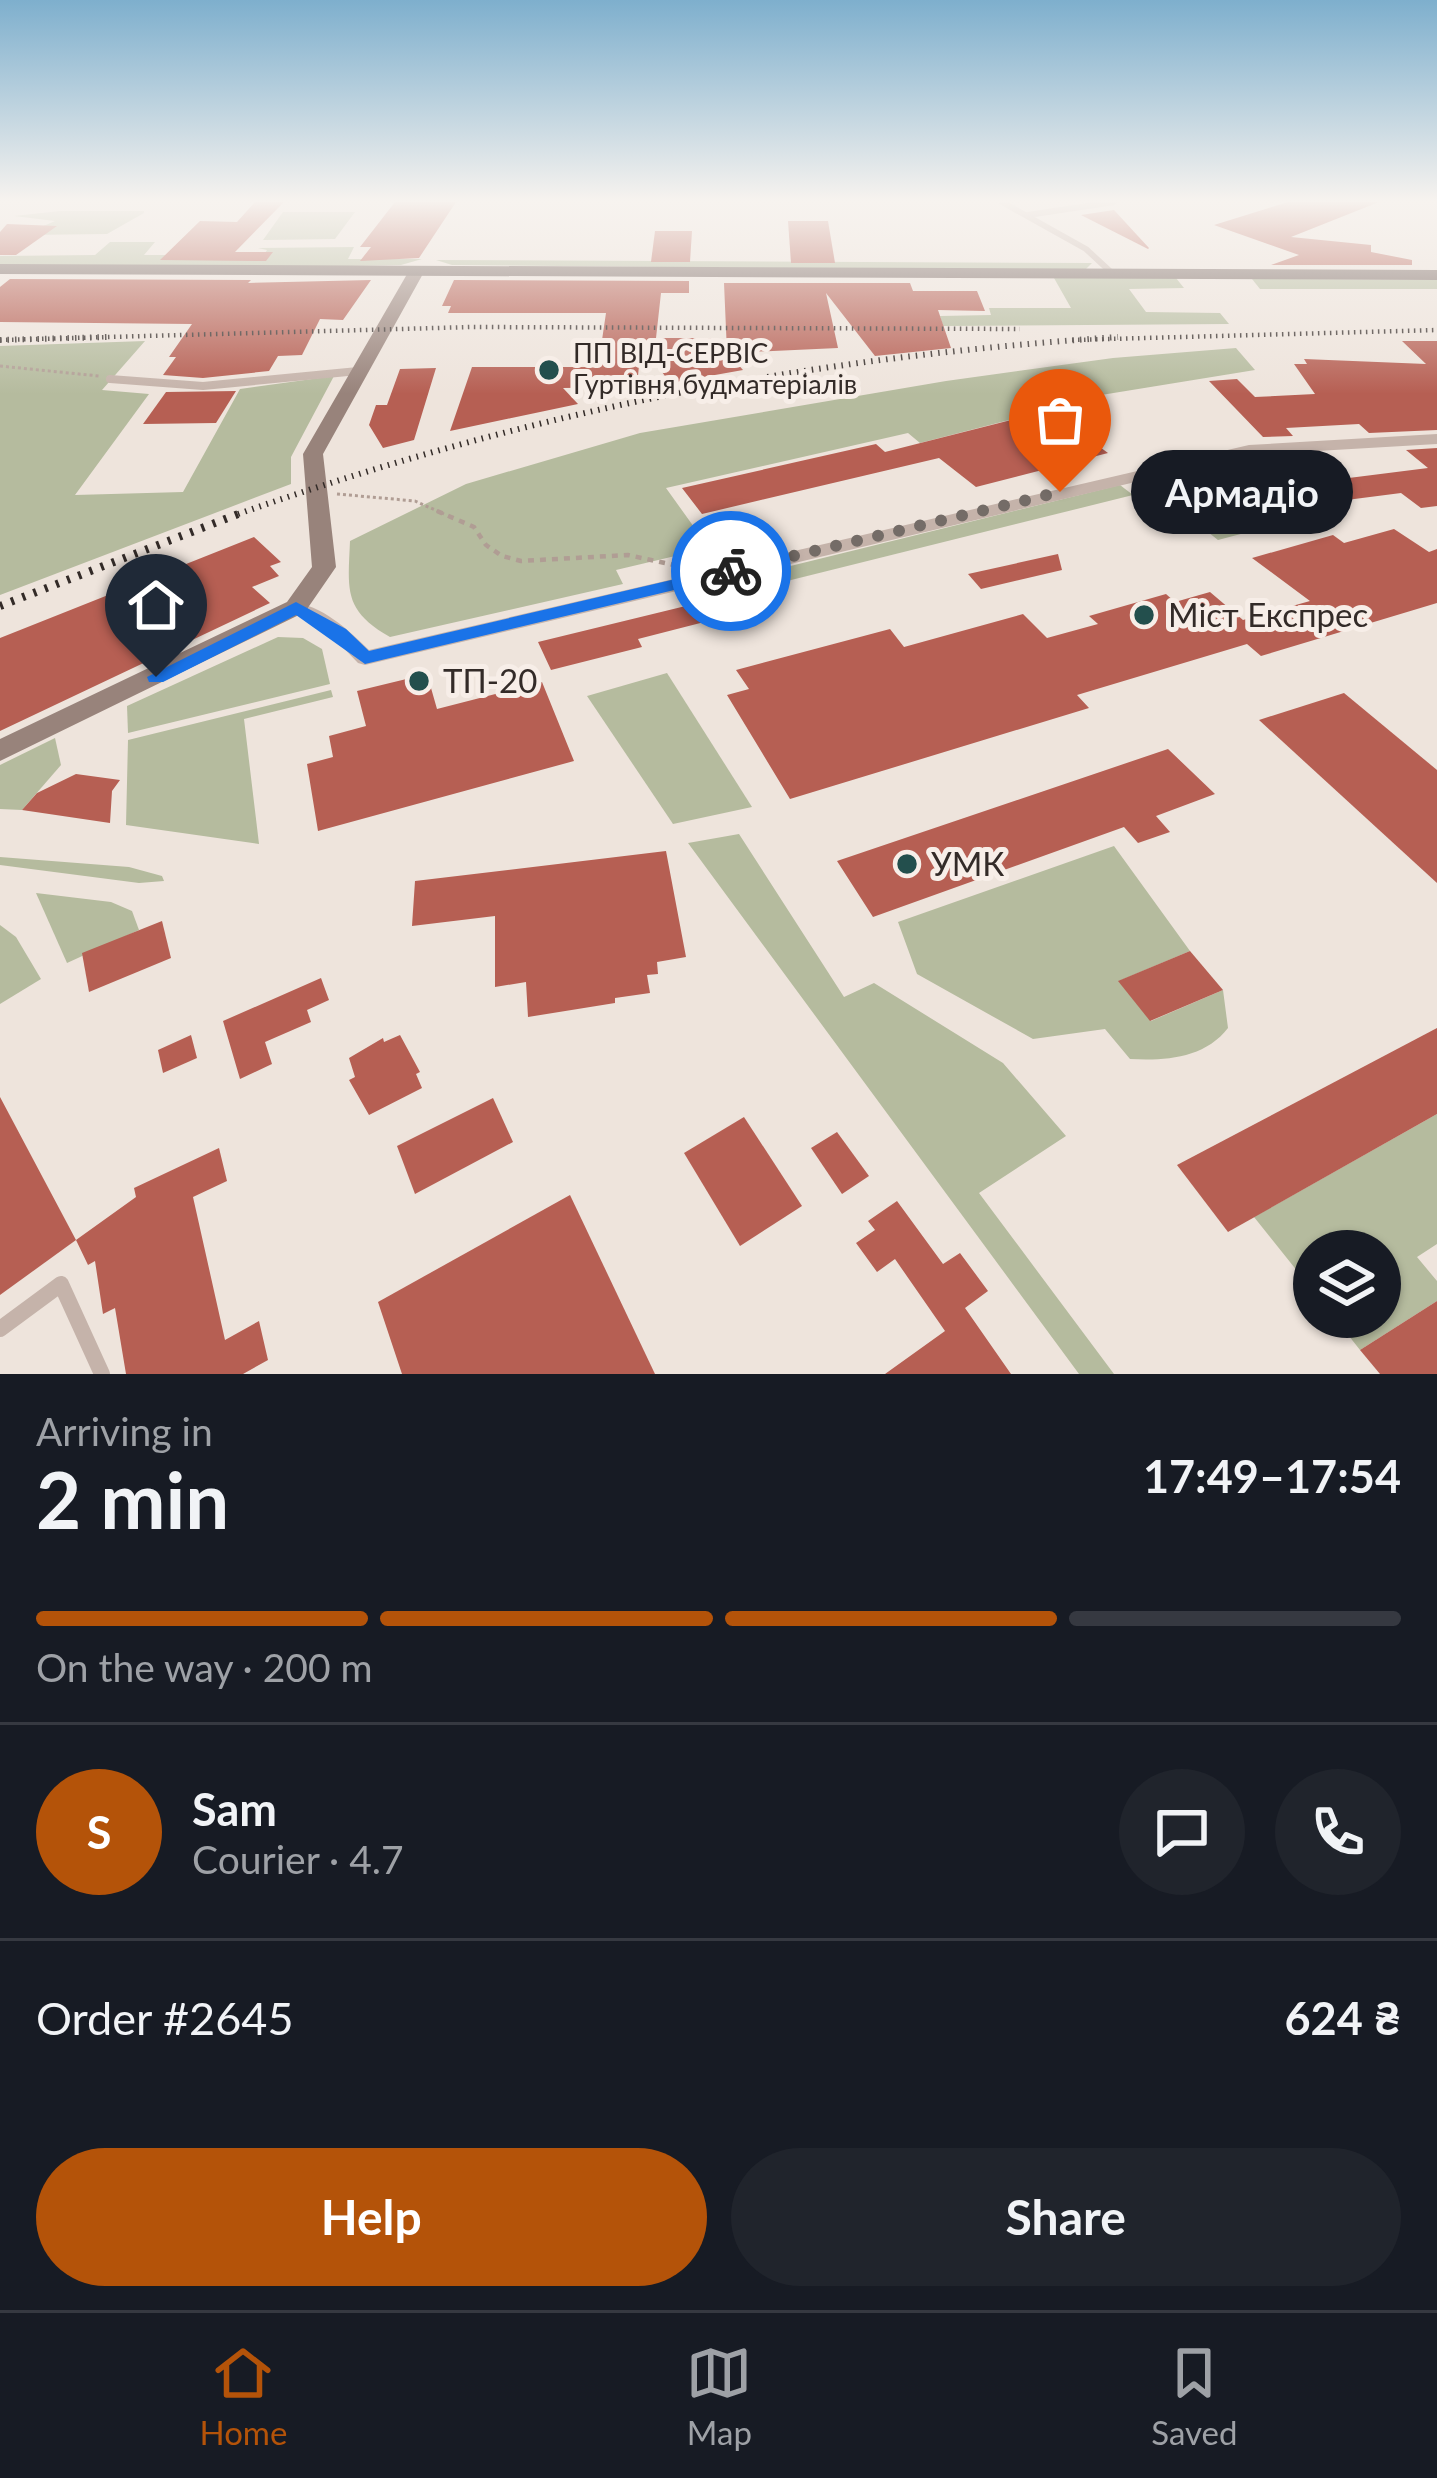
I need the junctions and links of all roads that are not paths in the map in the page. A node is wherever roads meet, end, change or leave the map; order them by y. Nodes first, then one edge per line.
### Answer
1 (1104, 266) edge
2 (0, 269) edge
3 (416, 272) junction
4 (1113, 274) junction
5 (1437, 275) edge
6 (358, 371) junction
7 (110, 379) road end
8 (1437, 439) edge
9 (296, 607) junction
10 (0, 751) edge
11 (0, 1329) edge
12 (102, 1374) edge

1 - 4 lane
2 - 3 main road
3 - 4 main road
3 - 6 main road
4 - 5 main road
6 - 7 lane
6 - 9 main road
8 - 9 street
9 - 10 main road
11 - 12 lane

